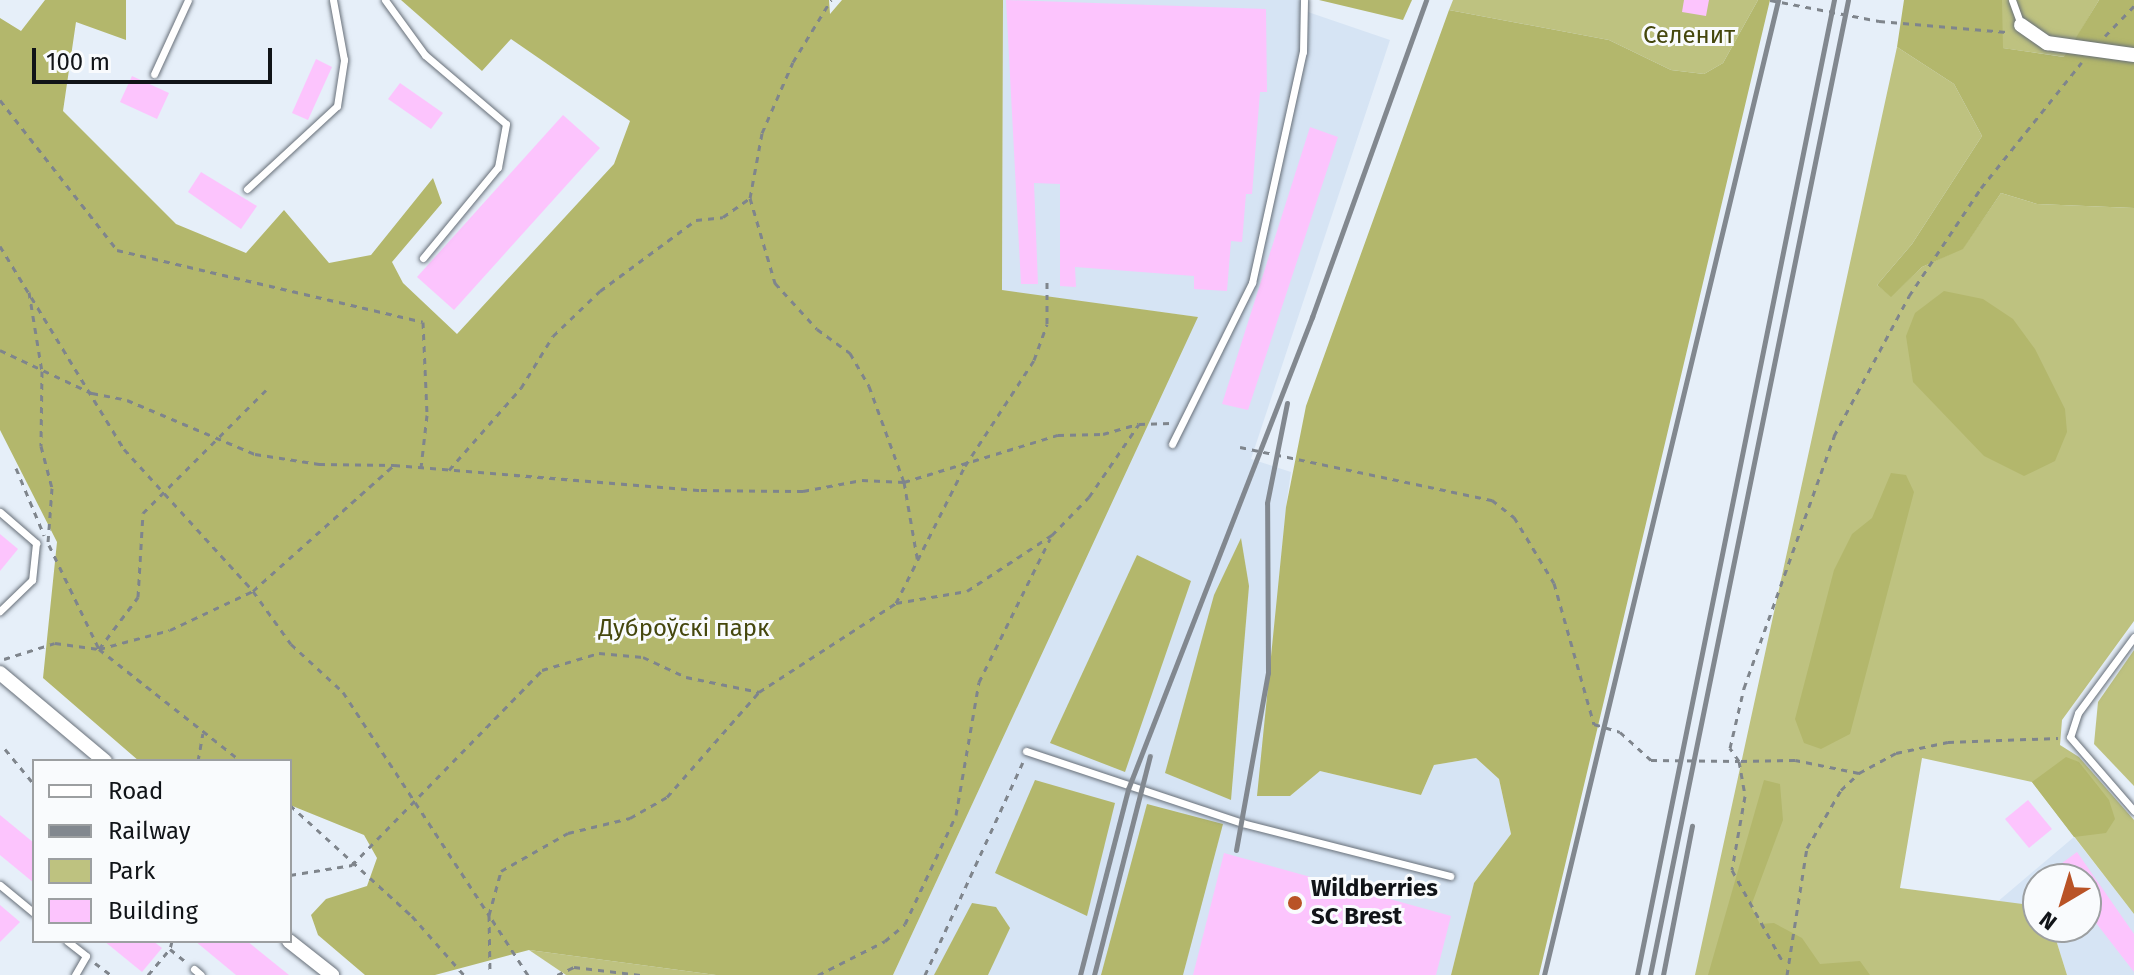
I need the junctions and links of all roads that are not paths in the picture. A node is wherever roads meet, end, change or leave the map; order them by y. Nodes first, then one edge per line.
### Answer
1 (188, 0) edge
2 (333, 0) edge
3 (385, 0) edge
4 (1304, 0) edge
5 (2012, 0) edge
6 (2021, 25) joint
7 (2134, 55) edge
8 (154, 74) dead end
9 (247, 189) dead end
10 (423, 258) dead end
11 (1172, 444) dead end
12 (0, 512) edge
13 (0, 611) edge
14 (2134, 637) edge
15 (0, 673) edge
16 (1027, 751) road end
17 (103, 759) edge
18 (2134, 811) edge
19 (1450, 876) dead end
20 (0, 885) edge
21 (32, 911) edge
22 (70, 943) edge
23 (292, 943) edge
24 (75, 975) edge
25 (332, 975) edge

1 - 8 lane
2 - 9 lane
3 - 10 lane
4 - 11 lane
5 - 6 lane
6 - 7 street
12 - 13 lane
14 - 18 lane
15 - 17 street
16 - 19 lane
20 - 21 lane
22 - 24 lane
23 - 25 street

